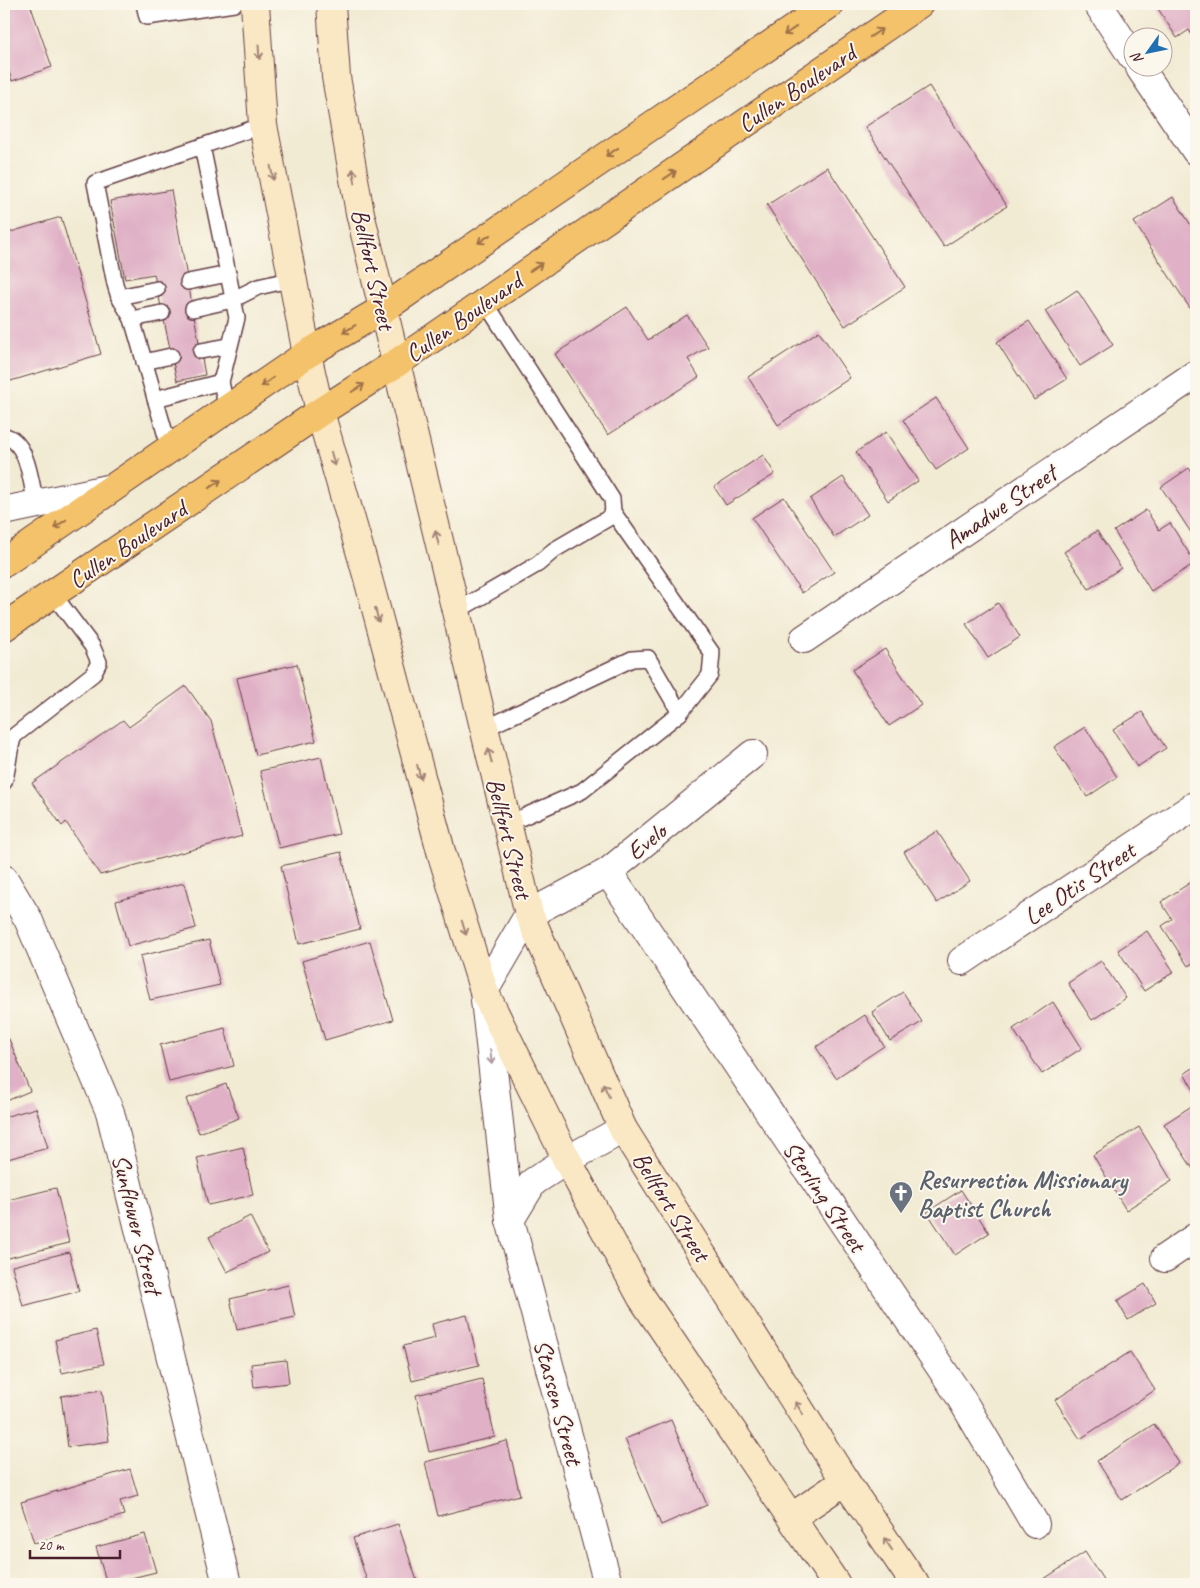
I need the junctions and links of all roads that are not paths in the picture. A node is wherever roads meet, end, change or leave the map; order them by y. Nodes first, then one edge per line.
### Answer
1 (144, 4) edge
2 (234, 4) edge
3 (255, 4) edge
4 (331, 4) edge
5 (830, 4) edge
6 (919, 4) edge
7 (1098, 4) edge
8 (1122, 41) edge
9 (1147, 78) edge
10 (263, 125) junction
11 (202, 146) junction
12 (1196, 151) edge
13 (228, 274) junction
14 (293, 279) junction
15 (188, 282) dead end
16 (157, 289) dead end
17 (120, 297) junction
18 (232, 300) junction
19 (485, 302) junction
20 (193, 309) dead end
21 (383, 309) junction
22 (162, 313) dead end
23 (132, 319) junction
24 (228, 346) junction
25 (201, 351) dead end
26 (307, 354) junction
27 (171, 356) dead end
28 (144, 362) junction
29 (395, 364) junction
30 (1196, 374) edge
31 (221, 382) junction
32 (155, 399) junction
33 (227, 410) junction
34 (320, 412) junction
35 (4, 436) edge
36 (170, 450) junction
37 (112, 488) junction
38 (36, 504) junction
39 (4, 511) edge
40 (613, 512) junction
41 (4, 562) edge
42 (53, 594) junction
43 (455, 612) junction
44 (4, 628) edge
45 (804, 638) dead end
46 (680, 713) junction
47 (484, 729) junction
48 (753, 754) dead end
49 (4, 782) edge
50 (1196, 805) edge
51 (507, 824) junction
52 (608, 872) junction
53 (4, 880) edge
54 (529, 914) junction
55 (962, 961) dead end
56 (484, 991) junction
57 (623, 1129) junction
58 (567, 1160) junction
59 (510, 1220) junction
60 (1196, 1237) edge
61 (1165, 1258) dead end
62 (845, 1481) junction
63 (792, 1517) junction
64 (1035, 1524) dead end
65 (227, 1584) edge
66 (608, 1584) edge
67 (836, 1584) edge
68 (915, 1584) edge

1 - 2 lane
3 -> 10 main road
21 -> 4 main road, Bellfort Street
5 -> 21 main road, Cullen Boulevard
19 -> 6 main road, Cullen Boulevard
7 - 8 street
9 - 12 street
10 - 11 lane
10 -> 14 main road
11 - 13 lane
11 - 17 lane
13 - 15 lane
13 - 18 lane
14 - 18 lane
14 - 26 main road
16 - 17 lane
17 - 23 lane
18 - 20 lane
18 - 24 lane
19 - 29 main road, Cullen Boulevard
19 - 40 lane
21 -> 26 main road, Cullen Boulevard
21 - 29 main road, Bellfort Street
22 - 23 lane
23 - 28 lane
24 - 25 lane
24 - 31 lane
26 -> 33 main road, Cullen Boulevard
26 - 34 main road
27 - 28 lane
28 - 32 lane
34 -> 29 main road, Cullen Boulevard
43 -> 29 main road, Bellfort Street
30 - 45 street, Amadwe Street
31 - 32 lane
31 - 33 lane
32 - 36 lane
33 - 36 main road, Cullen Boulevard
42 -> 34 main road, Cullen Boulevard
34 -> 56 main road
35 - 38 lane
36 - 37 main road, Cullen Boulevard
37 - 38 street
37 -> 41 main road, Cullen Boulevard
38 - 39 street
40 - 43 lane
40 - 46 lane
42 - 44 main road, Cullen Boulevard
42 - 49 lane
43 - 47 main road, Bellfort Street
46 - 47 lane
46 - 51 lane
51 -> 47 main road, Bellfort Street
48 - 52 street, Evelo
50 - 55 street, Lee Otis Street
51 - 54 main road, Bellfort Street
52 - 54 street, Evelo
52 - 64 street, Sterling Street
53 - 65 street, Sunflower Street
54 - 56 street
57 -> 54 main road, Bellfort Street
56 - 58 main road
56 -> 59 street, Stassen Street
57 - 58 street
62 -> 57 main road, Bellfort Street
58 - 59 street
58 - 63 main road
59 - 66 street, Stassen Street
60 - 61 street
62 - 63 main road
68 -> 62 main road, Bellfort Street
63 - 67 main road

